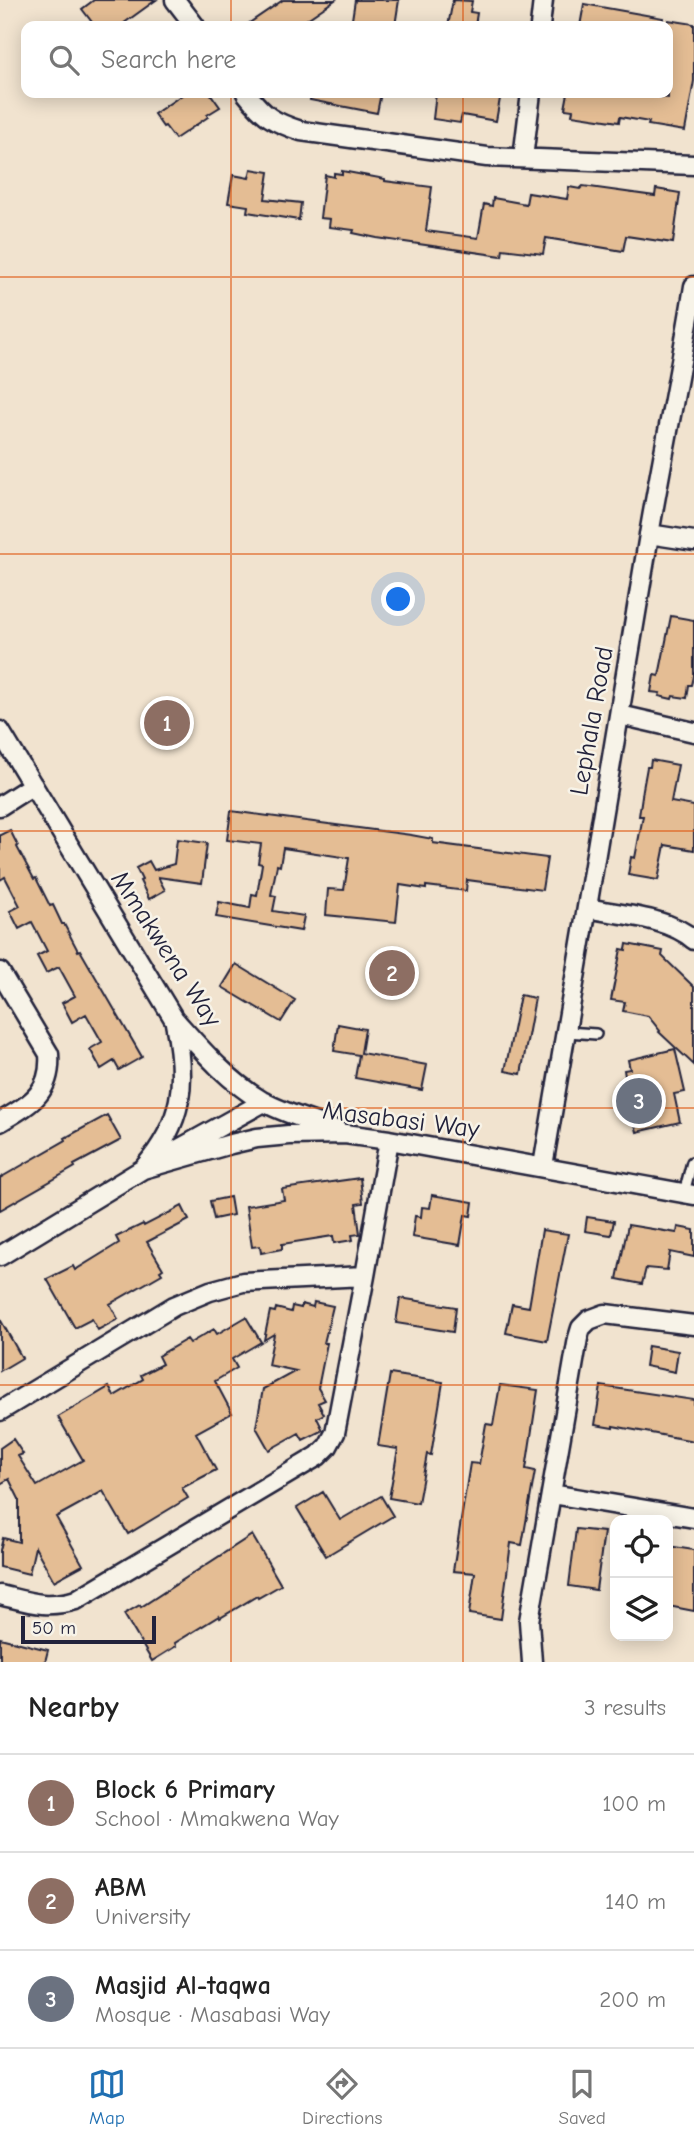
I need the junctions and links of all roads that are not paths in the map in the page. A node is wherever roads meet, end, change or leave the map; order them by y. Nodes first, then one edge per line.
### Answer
1 (175, 0) edge
2 (543, 0) edge
3 (191, 21) edge
4 (541, 21) edge
5 (250, 98) edge
6 (530, 98) edge
7 (523, 158) junction
8 (694, 165) edge
9 (694, 286) edge
10 (689, 351) edge
11 (649, 534) junction
12 (694, 541) edge
13 (620, 715) junction
14 (0, 731) edge
15 (694, 732) edge
16 (33, 785) junction
17 (0, 806) edge
18 (587, 908) junction
19 (694, 940) edge
20 (0, 972) edge
21 (174, 1019) junction
22 (567, 1032) junction
23 (596, 1034) dead end
24 (264, 1102) junction
25 (0, 1122) edge
26 (345, 1134) junction
27 (389, 1140) junction
28 (692, 1162) dead end
29 (542, 1166) junction
30 (143, 1169) junction
31 (689, 1194) edge
32 (0, 1256) edge
33 (365, 1276) junction
34 (694, 1325) edge
35 (0, 1412) edge
36 (552, 1494) junction
37 (694, 1518) edge
38 (0, 1595) edge
39 (532, 1662) edge

1 - 3 street
2 - 4 street
5 - 7 street
6 - 7 street
7 - 8 street
9 - 10 street, Lephala Road
10 - 11 street, Lephala Road
11 - 12 street
11 - 13 street, Lephala Road
13 - 15 street
13 - 18 street, Lephala Road
14 - 16 street, Mmakwena Way
16 - 17 street
16 - 21 street, Mmakwena Way
18 - 19 street
18 - 22 street, Lephala Road
20 - 25 street
21 - 24 street, Mmakwena Way
21 - 30 street
22 - 23 lane
22 - 29 street, Lephala Road
24 - 26 street, Mmakwena Way
24 - 30 street
26 - 27 street, Masabasi Way
26 - 30 street, Masabasi Way
27 - 29 street, Masabasi Way
27 - 33 street
28 - 31 lane
29 - 31 street, Masabasi Way
30 - 32 street, Masabasi Way
33 - 35 street
33 - 38 street
34 - 36 street
36 - 37 street
36 - 39 street

